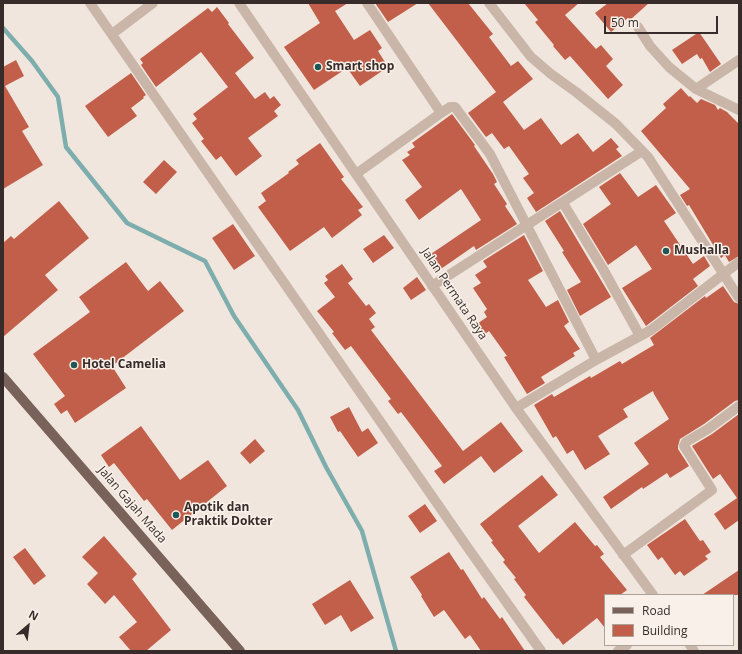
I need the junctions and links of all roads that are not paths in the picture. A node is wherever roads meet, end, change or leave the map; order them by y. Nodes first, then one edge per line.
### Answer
1 (90, 3) edge
2 (153, 3) edge
3 (238, 3) edge
4 (367, 3) edge
5 (489, 3) edge
6 (638, 27) dead end
7 (112, 34) junction
8 (739, 60) edge
9 (696, 89) junction
10 (739, 110) edge
11 (441, 112) junction
12 (642, 151) junction
13 (356, 174) junction
14 (563, 203) junction
15 (527, 226) junction
16 (739, 262) edge
17 (722, 274) junction
18 (432, 286) junction
19 (739, 298) edge
20 (640, 336) junction
21 (596, 360) junction
22 (3, 377) edge
23 (739, 406) edge
24 (516, 408) junction
25 (623, 555) junction
26 (652, 594) edge
27 (240, 651) edge
28 (541, 651) edge

1 - 7 street
2 - 7 street
3 - 13 street, Jalan Permata Raya
4 - 11 street
5 - 12 street
6 - 9 street
7 - 28 street
8 - 9 street
9 - 10 street
11 - 13 street
11 - 15 street
12 - 14 street
12 - 17 street
13 - 18 street, Jalan Permata Raya
14 - 15 street
14 - 20 street
15 - 18 street
15 - 21 street
16 - 17 street
17 - 19 street
17 - 20 street
18 - 24 street, Jalan Permata Raya
20 - 21 street
21 - 24 street
22 - 27 main road, Jalan Gajah Mada
23 - 25 street
24 - 25 street, Jalan Permata Raya
25 - 26 street, Jalan Permata Raya

